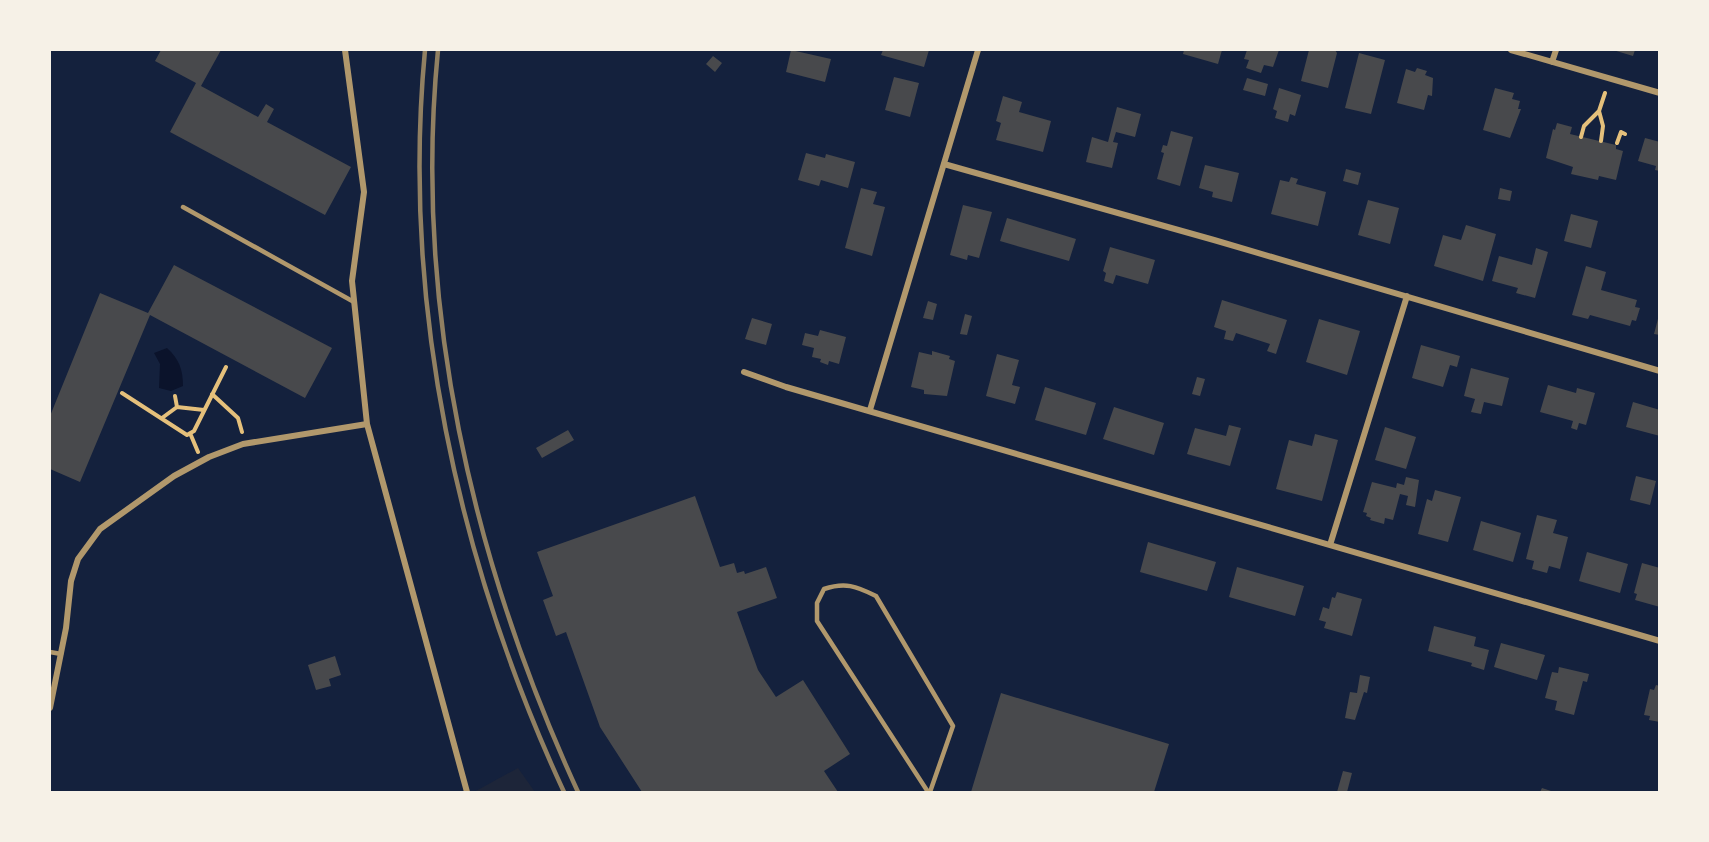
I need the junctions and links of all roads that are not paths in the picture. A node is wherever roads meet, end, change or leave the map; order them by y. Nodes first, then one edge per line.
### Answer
1 (345, 50) edge
2 (978, 50) edge
3 (1511, 50) edge
4 (1556, 50) edge
5 (1552, 62) junction
6 (1659, 93) edge
7 (944, 164) junction
8 (183, 207) dead end
9 (1407, 296) junction
10 (354, 302) junction
11 (1659, 371) edge
12 (744, 372) dead end
13 (870, 410) junction
14 (367, 424) junction
15 (1330, 545) junction
16 (1659, 641) edge
17 (50, 652) edge
18 (61, 654) junction
19 (50, 708) edge
20 (466, 792) edge
21 (929, 792) edge

1 - 10 street
2 - 7 street
3 - 5 street
4 - 5 street
5 - 6 street
7 - 9 street
7 - 13 street
8 - 10 lane
9 - 11 street
9 - 15 street
10 - 14 street
12 - 13 street
13 - 15 street
14 - 18 street
14 - 20 street
15 - 16 street
17 - 18 lane
18 - 19 street
21 - 21 lane

